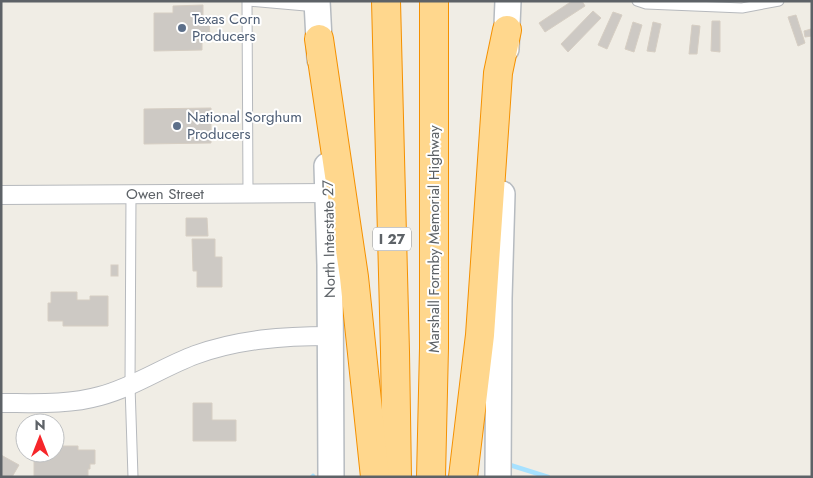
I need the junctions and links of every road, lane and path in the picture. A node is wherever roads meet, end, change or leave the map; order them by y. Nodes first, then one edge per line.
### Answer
1 (247, 1) edge
2 (386, 1) edge
3 (434, 1) edge
4 (508, 1) edge
5 (638, 1) edge
6 (779, 1) edge
7 (317, 4) edge
8 (507, 30) junction
9 (319, 39) junction
10 (248, 193) junction
11 (329, 193) junction
12 (131, 194) junction
13 (1, 195) edge
14 (330, 336) junction
15 (130, 386) junction
16 (1, 403) edge
17 (132, 477) edge
18 (331, 477) edge
19 (375, 477) edge
20 (397, 477) edge
21 (431, 477) edge
22 (463, 477) edge
23 (498, 477) edge

1 - 7 lane
1 - 10 lane
2 - 20 highway, I 27
3 - 21 highway, Marshall Formby Memorial Highway
4 - 8 main road
5 - 6 lane
7 - 9 main road, North Interstate 27
8 - 22 highway
8 - 23 main road
9 - 11 main road, North Interstate 27
9 - 19 highway
10 - 11 street, Owen Street
10 - 12 street, Owen Street
11 - 14 main road, North Interstate 27
12 - 13 street, Owen Street
12 - 15 lane
14 - 15 street
14 - 18 main road, North Interstate 27
15 - 16 street
15 - 17 lane

